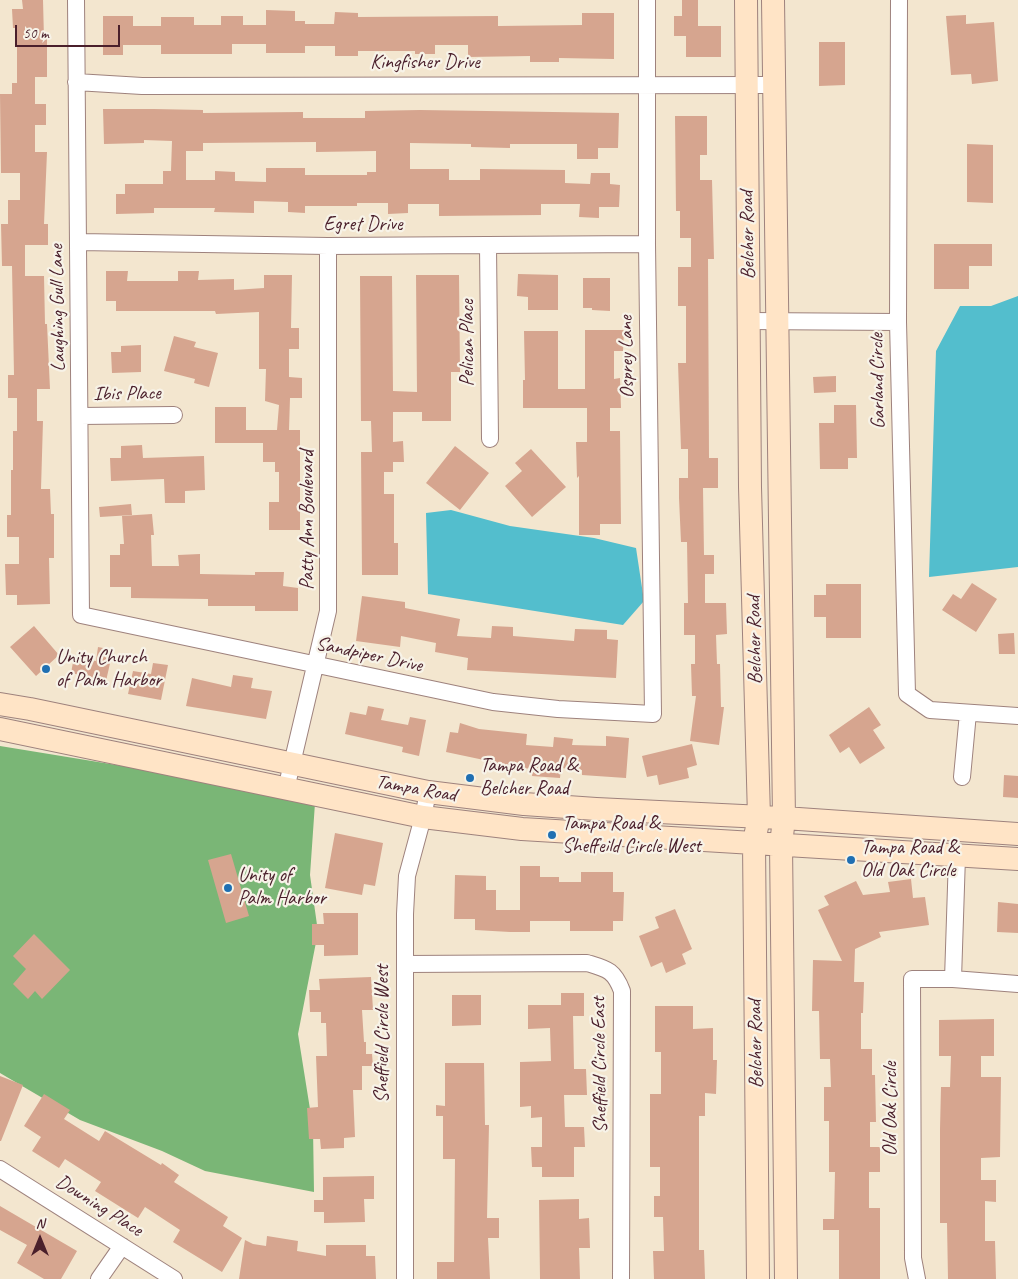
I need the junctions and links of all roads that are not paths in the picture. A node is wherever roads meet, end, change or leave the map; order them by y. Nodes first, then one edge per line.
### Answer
1 (76, 0) edge
2 (647, 0) edge
3 (746, 0) edge
4 (773, 0) edge
5 (899, 0) edge
6 (76, 82) junction
7 (746, 84) junction
8 (774, 84) junction
9 (648, 85) junction
10 (78, 242) junction
11 (646, 244) junction
12 (328, 246) junction
13 (488, 246) junction
14 (749, 321) junction
15 (776, 321) junction
16 (898, 322) junction
17 (174, 415) dead end
18 (80, 416) junction
19 (490, 439) dead end
20 (81, 615) joint
21 (317, 665) junction
22 (0, 704) edge
23 (968, 713) junction
24 (652, 714) joint
25 (1018, 716) edge
26 (0, 729) edge
27 (292, 765) junction
28 (962, 777) dead end
29 (286, 789) junction
30 (428, 792) junction
31 (423, 817) junction
32 (759, 817) junction
33 (784, 818) junction
34 (1018, 834) edge
35 (754, 842) junction
36 (781, 845) junction
37 (958, 856) junction
38 (1018, 859) edge
39 (405, 964) junction
40 (953, 979) junction
41 (1018, 984) edge
42 (0, 1169) edge
43 (122, 1246) junction
44 (100, 1279) edge
45 (174, 1279) edge
46 (406, 1279) edge
47 (621, 1279) edge
48 (758, 1279) edge
49 (786, 1279) edge
50 (917, 1279) edge

1 - 6 street, Laughing Gull Lane
2 - 9 street, Osprey Lane
3 - 7 main road, Belcher Road
4 - 8 main road, Belcher Road
5 - 16 street, Garland Circle
6 - 9 street, Kingfisher Drive
6 - 10 street, Laughing Gull Lane
7 - 8 street, Kingfisher Drive
7 - 9 street, Kingfisher Drive
7 - 14 main road, Belcher Road
8 - 15 main road, Belcher Road
9 - 11 street, Osprey Lane
10 - 12 street, Egret Drive
10 - 18 street, Laughing Gull Lane
11 - 13 street, Egret Drive
11 - 24 street, Osprey Lane
12 - 13 street, Egret Drive
12 - 21 street, Patty Ann Boulevard
13 - 19 street, Pelican Place
14 - 15 street
14 - 32 main road, Belcher Road
15 - 16 street
15 - 33 main road, Belcher Road
16 - 23 street, Garland Circle
17 - 18 street, Ibis Place
18 - 20 street, Laughing Gull Lane
20 - 21 street, Sandpiper Drive
21 - 24 street, Sandpiper Drive
21 - 27 street, Patty Ann Boulevard
22 - 27 main road, Tampa Road
23 - 25 street, Garland Circle
23 - 28 street
26 - 29 main road, Tampa Road
27 - 29 street, Patty Ann Boulevard
27 - 30 main road, Tampa Road
29 - 31 main road, Tampa Road
30 - 31 street, Sheffield Circle West
30 - 32 main road, Tampa Road
31 - 35 main road, Tampa Road
31 - 39 street, Sheffield Circle West
32 - 33 main road, Tampa Road
32 - 35 main road, Belcher Road
33 - 34 main road, Tampa Road
33 - 36 main road, Belcher Road
35 - 36 main road, Tampa Road
35 - 48 main road, Belcher Road
36 - 37 main road, Tampa Road
36 - 49 main road, Belcher Road
37 - 38 main road, Tampa Road
37 - 40 street
39 - 46 street, Sheffield Circle West
39 - 47 street, Sheffield Circle East
40 - 41 street, Old Oak Circle
40 - 50 street, Old Oak Circle
42 - 43 street, Downing Place
43 - 44 street
43 - 45 street, Downing Place

